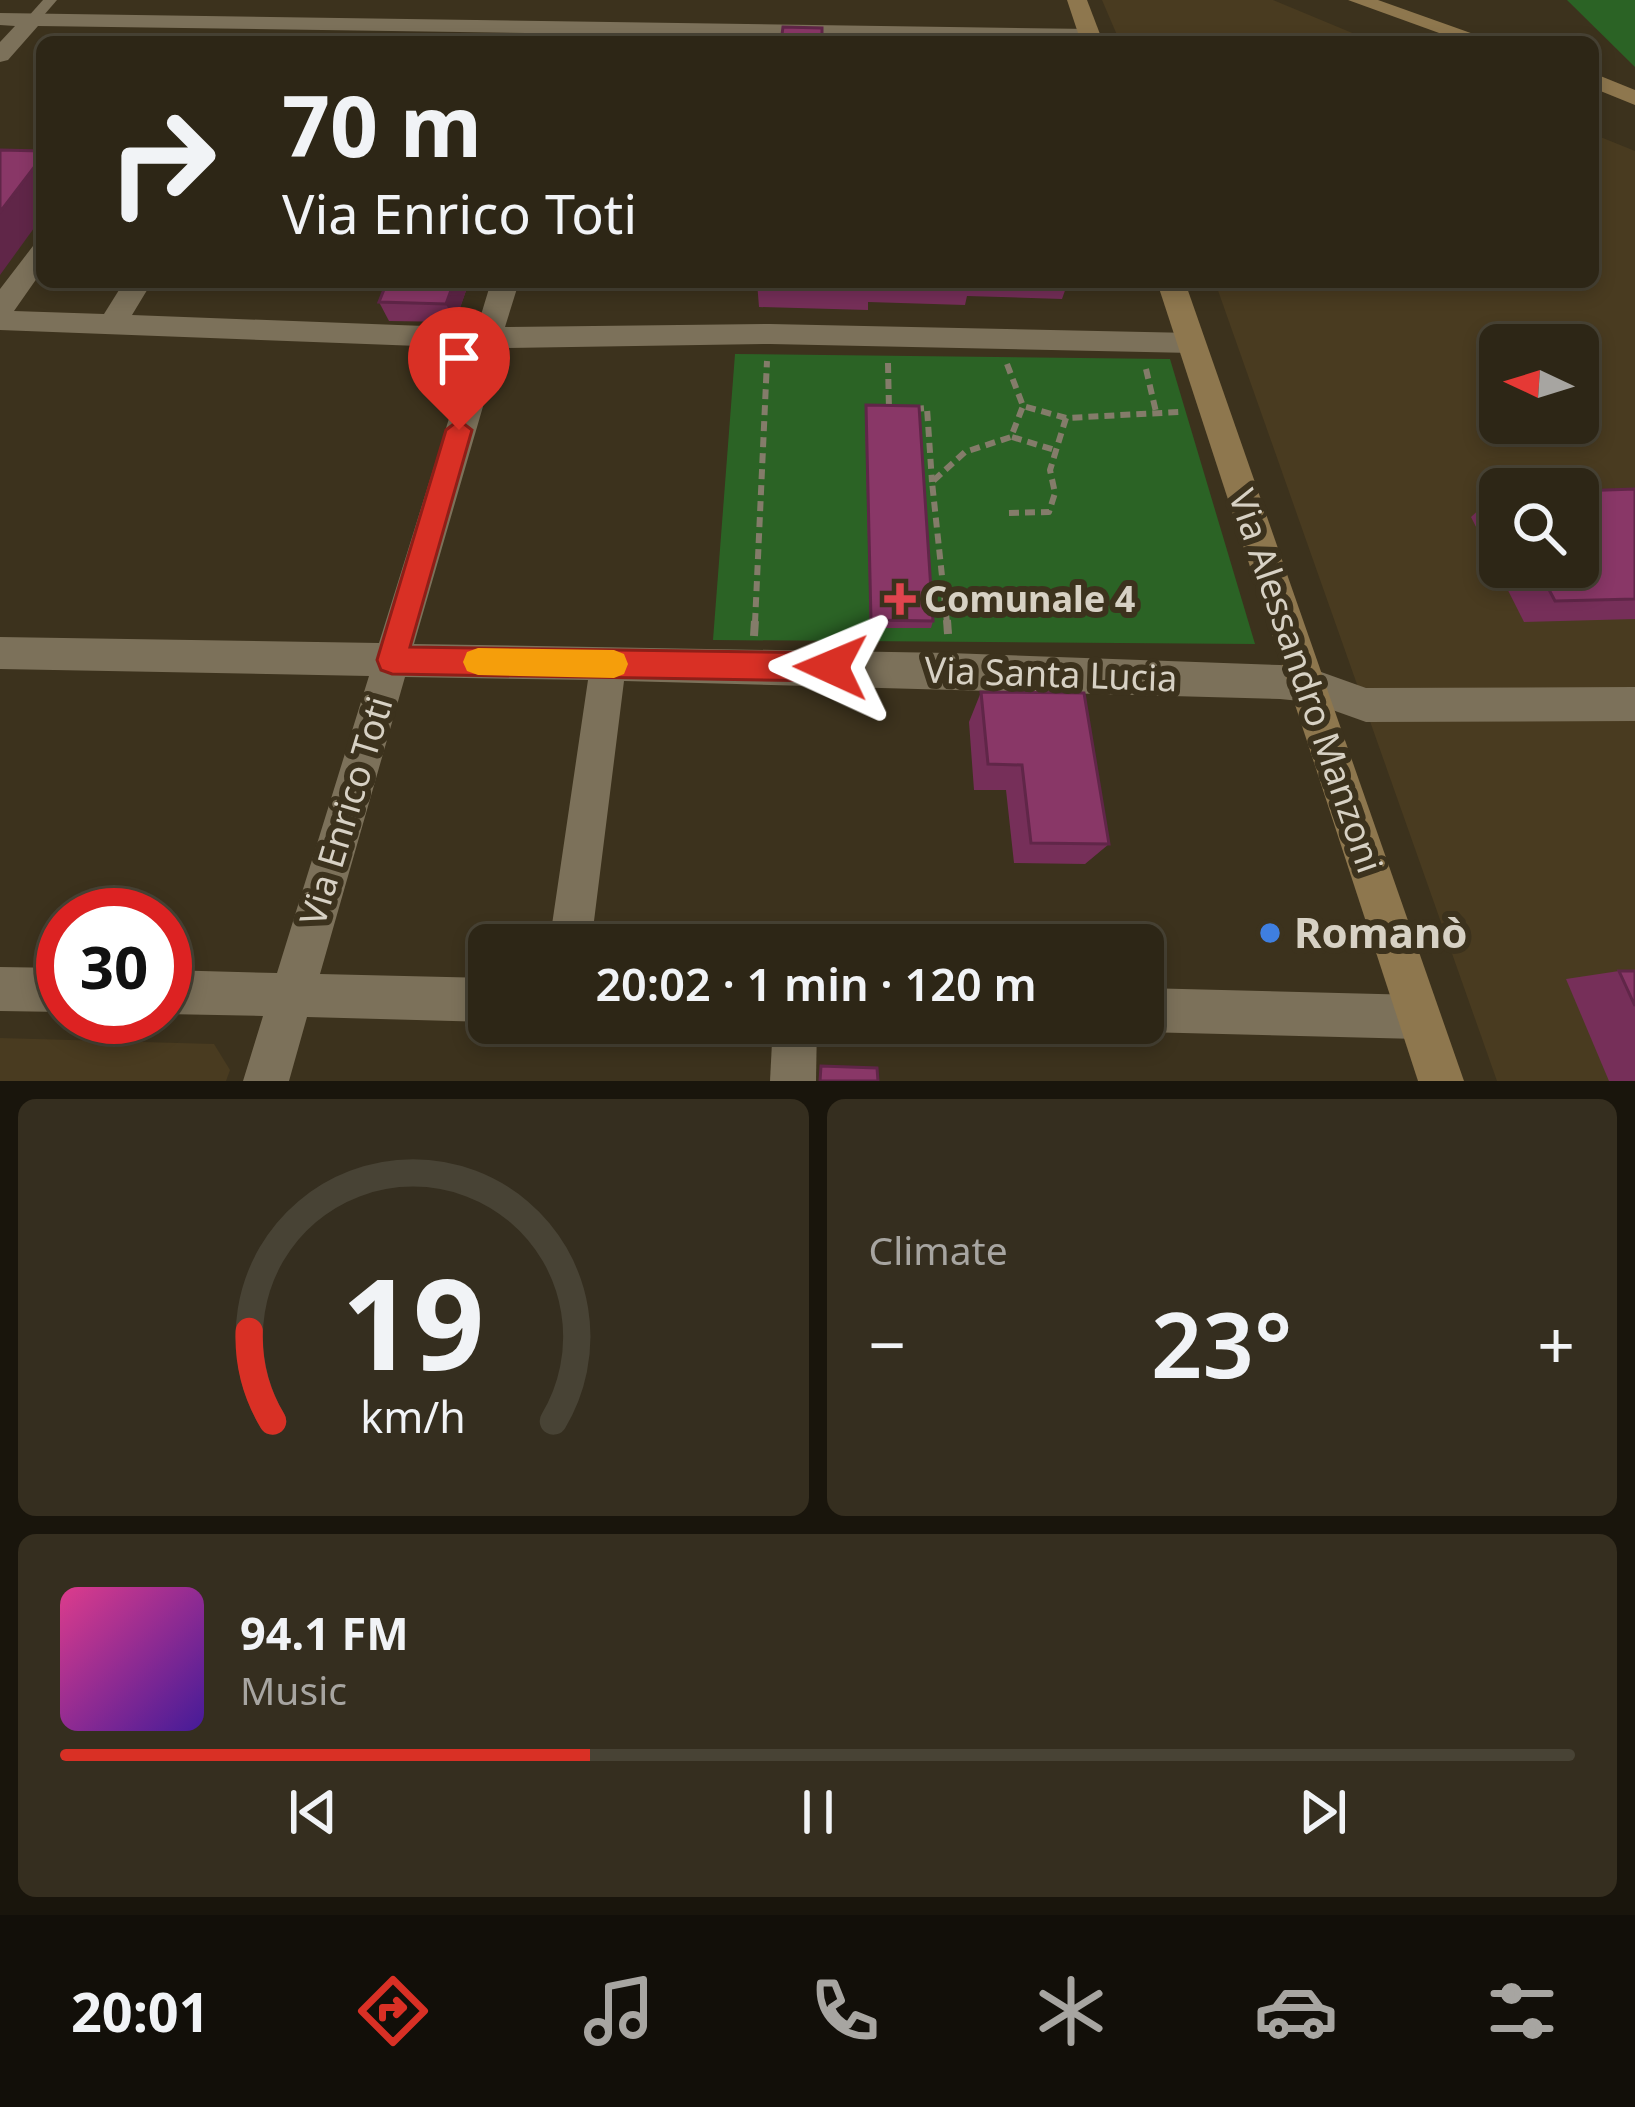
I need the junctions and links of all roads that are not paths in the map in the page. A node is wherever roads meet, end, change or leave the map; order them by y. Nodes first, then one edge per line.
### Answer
1 (50, 0) edge
2 (1077, 0) edge
3 (1358, 0) edge
4 (1418, 0) edge
5 (0, 19) edge
6 (32, 20) junction
7 (586, 35) edge
8 (750, 36) edge
9 (1079, 36) edge
10 (1467, 36) edge
11 (1495, 36) edge
12 (0, 55) edge
13 (1599, 83) edge
14 (1635, 98) edge
15 (36, 261) edge
16 (134, 288) edge
17 (503, 288) edge
18 (1173, 288) edge
19 (0, 309) edge
20 (0, 320) edge
21 (112, 323) junction
22 (486, 338) junction
23 (1192, 343) junction
24 (0, 653) edge
25 (392, 660) junction
26 (608, 664) junction
27 (1310, 685) junction
28 (1635, 704) edge
29 (573, 924) edge
30 (0, 989) edge
31 (36, 990) edge
32 (192, 993) edge
33 (290, 995) junction
34 (468, 999) edge
35 (1164, 1011) edge
36 (1418, 1017) junction
37 (794, 1044) edge
38 (266, 1081) edge
39 (793, 1081) edge
40 (1441, 1081) edge

1 - 6 lane
2 - 9 main road
3 - 10 main road
4 - 11 main road
5 - 6 street
6 - 7 street
6 - 12 street
7 - 8 street
13 - 14 main road
15 - 19 street
16 - 21 street
17 - 22 street, Via Enrico Toti
18 - 23 main road, Via Alessandro Manzoni
20 - 21 street
21 - 22 street
22 - 23 street
22 - 25 street, Via Enrico Toti
23 - 27 main road, Via Alessandro Manzoni
24 - 25 street, Via Santa Lucia
25 - 26 street, Via Santa Lucia
25 - 33 street, Via Enrico Toti
26 - 27 street, Via Santa Lucia
26 - 29 street
27 - 28 street, Via Santa Lucia
27 - 36 main road, Via Alessandro Manzoni
30 - 31 street
32 - 33 street
33 - 34 street
33 - 38 street, Via Enrico Toti
35 - 36 street
36 - 40 main road, Via Alessandro Manzoni
37 - 39 street

